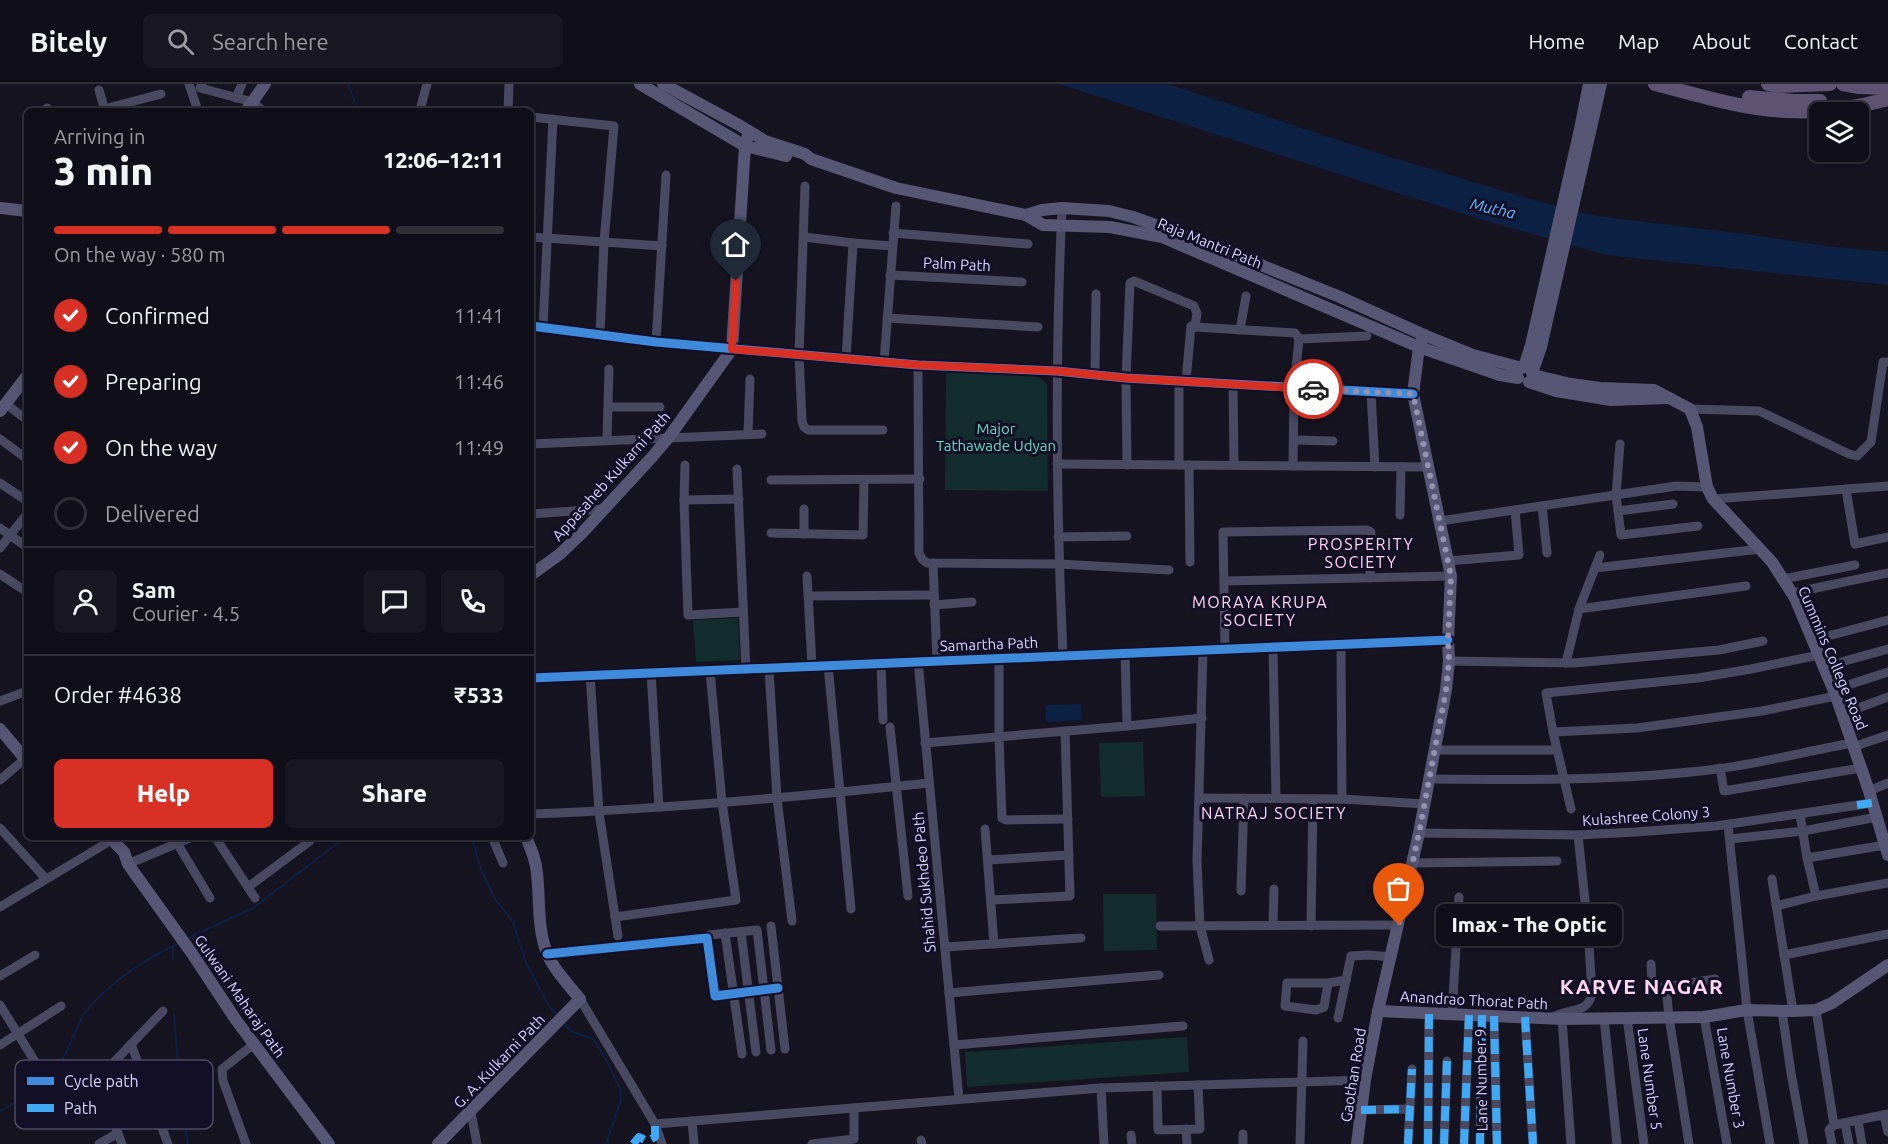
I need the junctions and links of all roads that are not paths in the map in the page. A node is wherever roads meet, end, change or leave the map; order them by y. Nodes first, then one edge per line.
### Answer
1 (189, 84) edge
2 (202, 84) edge
3 (242, 84) edge
4 (265, 84) edge
5 (428, 84) edge
6 (509, 84) edge
7 (640, 84) edge
8 (663, 84) edge
9 (1589, 84) edge
10 (1601, 84) edge
11 (1655, 84) edge
12 (1688, 84) edge
13 (1768, 84) edge
14 (1830, 84) edge
15 (1843, 84) edge
16 (99, 90) dead end
17 (1887, 93) edge
18 (161, 94) dead end
19 (236, 98) junction
20 (250, 107) edge
21 (104, 108) edge
22 (111, 108) edge
23 (197, 108) edge
24 (421, 108) edge
25 (508, 108) edge
26 (534, 117) edge
27 (553, 119) junction
28 (1585, 131) junction
29 (749, 132) junction
30 (745, 146) junction
31 (811, 159) junction
32 (666, 175) dead end
33 (805, 186) dead end
34 (896, 206) dead end
35 (0, 208) edge
36 (1062, 208) junction
37 (24, 211) edge
38 (1026, 215) junction
39 (1061, 225) junction
40 (892, 233) junction
41 (534, 237) edge
42 (804, 237) junction
43 (547, 238) junction
44 (604, 242) junction
45 (853, 243) junction
46 (1028, 244) dead end
47 (662, 246) junction
48 (892, 246) junction
49 (890, 275) junction
50 (1022, 282) dead end
51 (1096, 294) dead end
52 (1246, 296) dead end
53 (887, 318) junction
54 (534, 326) edge
55 (543, 327) junction
56 (1038, 327) dead end
57 (1196, 327) junction
58 (1240, 330) junction
59 (600, 335) junction
60 (1424, 335) junction
61 (1367, 336) dead end
62 (1299, 339) junction
63 (656, 342) junction
64 (1419, 348) junction
65 (732, 349) junction
66 (800, 355) junction
67 (846, 358) junction
68 (884, 362) junction
69 (1888, 362) edge
70 (918, 365) junction
71 (609, 369) dead end
72 (1057, 371) junction
73 (1526, 374) junction
74 (1095, 375) junction
75 (1126, 378) junction
76 (750, 379) dead end
77 (1179, 381) junction
78 (24, 382) edge
79 (1191, 382) junction
80 (1233, 384) junction
81 (1294, 387) junction
82 (1371, 392) junction
83 (1413, 394) junction
84 (608, 406) junction
85 (660, 407) dead end
86 (3, 408) edge
87 (1690, 409) junction
88 (24, 418) edge
89 (883, 430) dead end
90 (748, 434) junction
91 (762, 434) dead end
92 (669, 437) junction
93 (0, 439) edge
94 (608, 440) junction
95 (1294, 440) junction
96 (1333, 441) dead end
97 (534, 444) edge
98 (1620, 444) dead end
99 (24, 457) edge
100 (1057, 464) junction
101 (685, 465) dead end
102 (1127, 465) junction
103 (1184, 465) junction
104 (1234, 465) junction
105 (1293, 466) junction
106 (1375, 466) junction
107 (1401, 467) junction
108 (1429, 467) junction
109 (737, 469) dead end
110 (920, 479) junction
111 (771, 480) dead end
112 (864, 480) junction
113 (0, 483) edge
114 (1888, 486) edge
115 (1707, 487) junction
116 (1846, 489) junction
117 (1616, 495) junction
118 (24, 499) edge
119 (739, 499) junction
120 (1713, 499) junction
121 (684, 500) junction
122 (1673, 504) dead end
123 (1542, 506) junction
124 (603, 509) junction
125 (804, 509) dead end
126 (1515, 510) junction
127 (1618, 512) junction
128 (534, 514) edge
129 (1400, 515) dead end
130 (24, 518) edge
131 (1440, 521) junction
132 (1698, 526) dead end
133 (0, 528) edge
134 (771, 533) dead end
135 (804, 534) junction
136 (11, 536) junction
137 (1127, 536) dead end
138 (1058, 537) junction
139 (1888, 537) edge
140 (24, 545) edge
141 (0, 548) edge
142 (1760, 549) junction
143 (1547, 553) dead end
144 (1600, 555) dead end
145 (1448, 561) junction
146 (1191, 562) dead end
147 (933, 563) junction
148 (1059, 564) junction
149 (1855, 565) dead end
150 (1595, 568) junction
151 (1169, 570) dead end
152 (534, 573) edge
153 (1888, 573) edge
154 (0, 574) edge
155 (807, 576) dead end
156 (1451, 576) junction
157 (1370, 578) junction
158 (1783, 579) junction
159 (1224, 581) junction
160 (1746, 586) dead end
161 (24, 590) edge
162 (1792, 593) junction
163 (808, 596) junction
164 (934, 600) junction
165 (972, 602) dead end
166 (1579, 609) junction
167 (743, 612) junction
168 (1888, 620) edge
169 (1448, 640) junction
170 (1813, 640) junction
171 (1763, 641) dead end
172 (1341, 645) junction
173 (1273, 647) junction
174 (1226, 649) junction
175 (1888, 649) edge
176 (1203, 650) junction
177 (1125, 653) junction
178 (1819, 655) junction
179 (1063, 656) junction
180 (999, 658) junction
181 (918, 661) junction
182 (937, 661) junction
183 (1449, 661) junction
184 (881, 663) junction
185 (1566, 663) junction
186 (828, 665) junction
187 (812, 666) junction
188 (1823, 667) junction
189 (769, 669) junction
190 (747, 670) junction
191 (710, 671) junction
192 (651, 672) junction
193 (1888, 672) edge
194 (591, 674) junction
195 (534, 678) edge
196 (24, 692) edge
197 (1835, 693) junction
198 (1888, 697) edge
199 (0, 701) edge
200 (1842, 714) junction
201 (0, 718) edge
202 (1202, 718) junction
203 (1127, 726) junction
204 (0, 729) edge
205 (1065, 731) junction
206 (1553, 732) junction
207 (1888, 735) edge
208 (999, 736) junction
209 (925, 742) junction
210 (1853, 745) junction
211 (1434, 750) junction
212 (1557, 750) junction
213 (24, 753) edge
214 (24, 754) edge
215 (24, 760) edge
216 (1720, 768) junction
217 (1861, 768) junction
218 (1429, 779) junction
219 (0, 780) edge
220 (1564, 780) junction
221 (929, 783) junction
222 (1888, 783) edge
223 (896, 787) junction
224 (840, 793) junction
225 (1870, 797) junction
226 (777, 798) junction
227 (1199, 798) junction
228 (1244, 798) junction
229 (1276, 798) junction
230 (1313, 799) junction
231 (1342, 799) junction
232 (722, 802) junction
233 (1425, 804) junction
234 (659, 807) junction
235 (1571, 809) dead end
236 (599, 812) junction
237 (534, 814) edge
238 (1800, 814) junction
239 (1068, 819) junction
240 (1882, 824) edge
241 (1728, 825) junction
242 (0, 828) edge
243 (985, 829) dead end
244 (1803, 831) junction
245 (1419, 833) junction
246 (1578, 835) junction
247 (1730, 839) junction
248 (103, 840) edge
249 (105, 840) edge
250 (184, 840) edge
251 (217, 840) edge
252 (493, 840) edge
253 (527, 840) edge
254 (310, 841) dead end
255 (177, 843) junction
256 (1886, 850) edge
257 (1069, 855) junction
258 (1807, 858) junction
259 (988, 860) junction
260 (1557, 861) dead end
261 (503, 863) dead end
262 (128, 864) junction
263 (1413, 864) junction
264 (46, 879) junction
265 (1772, 879) dead end
266 (1888, 883) edge
267 (248, 887) junction
268 (1274, 890) dead end
269 (1241, 891) dead end
270 (908, 896) dead end
271 (1816, 896) junction
272 (255, 897) dead end
273 (1459, 897) dead end
274 (210, 898) dead end
275 (991, 900) junction
276 (1776, 906) junction
277 (0, 907) edge
278 (851, 909) dead end
279 (615, 916) junction
280 (792, 921) dead end
281 (1273, 925) junction
282 (1399, 925) junction
283 (771, 926) dead end
284 (1160, 926) dead end
285 (1200, 926) junction
286 (1311, 926) junction
287 (741, 932) junction
288 (725, 933) junction
289 (1888, 934) edge
290 (618, 936) dead end
291 (1081, 938) dead end
292 (707, 939) junction
293 (994, 944) junction
294 (945, 947) junction
295 (547, 954) junction
296 (1784, 955) junction
297 (35, 956) dead end
298 (1392, 957) junction
299 (1209, 960) dead end
300 (1651, 964) dead end
301 (1884, 968) edge
302 (1158, 975) dead end
303 (0, 976) edge
304 (1346, 980) junction
305 (1715, 980) dead end
306 (1329, 983) junction
307 (1666, 987) junction
308 (778, 988) junction
309 (764, 990) junction
310 (747, 992) junction
311 (949, 993) junction
312 (733, 994) junction
313 (579, 999) junction
314 (0, 1005) edge
315 (61, 1006) dead end
316 (1748, 1010) junction
317 (1816, 1010) junction
318 (163, 1011) dead end
319 (1378, 1011) junction
320 (1787, 1011) junction
321 (1429, 1013) junction
322 (1452, 1014) junction
323 (1468, 1015) junction
324 (1488, 1016) junction
325 (1525, 1017) junction
326 (1669, 1017) junction
327 (1704, 1017) junction
328 (1338, 1018) dead end
329 (1604, 1018) junction
330 (1627, 1018) junction
331 (1556, 1019) junction
332 (1183, 1026) dead end
333 (19, 1034) junction
334 (1303, 1041) dead end
335 (131, 1044) junction
336 (254, 1044) junction
337 (0, 1045) edge
338 (954, 1045) junction
339 (786, 1048) dead end
340 (771, 1050) dead end
341 (756, 1052) dead end
342 (742, 1054) dead end
343 (34, 1060) edge
344 (116, 1060) edge
345 (137, 1060) edge
346 (1447, 1061) dead end
347 (1412, 1069) dead end
348 (1365, 1080) junction
349 (1303, 1082) junction
350 (1198, 1085) junction
351 (1157, 1086) junction
352 (1101, 1088) junction
353 (959, 1099) junction
354 (854, 1108) junction
355 (1410, 1109) junction
356 (1361, 1110) junction
357 (471, 1112) junction
358 (1886, 1114) edge
359 (692, 1121) junction
360 (1858, 1121) junction
361 (1845, 1123) junction
362 (655, 1124) junction
363 (1834, 1125) junction
364 (116, 1129) edge
365 (162, 1129) edge
366 (1186, 1129) junction
367 (1888, 1132) edge
368 (117, 1133) junction
369 (99, 1144) edge
370 (122, 1144) edge
371 (168, 1144) edge
372 (246, 1144) edge
373 (329, 1144) edge
374 (438, 1144) edge
375 (477, 1144) edge
376 (662, 1144) edge
377 (694, 1144) edge
378 (812, 1144) edge
379 (1104, 1144) edge
380 (1187, 1144) edge
381 (1300, 1144) edge
382 (1358, 1144) edge
383 (1408, 1144) edge
384 (1428, 1144) edge
385 (1444, 1144) edge
386 (1464, 1144) edge
387 (1480, 1144) edge
388 (1497, 1144) edge
389 (1533, 1144) edge
390 (1571, 1144) edge
391 (1617, 1144) edge
392 (1644, 1144) edge
393 (1689, 1144) edge
394 (1727, 1144) edge
395 (1770, 1144) edge
396 (1804, 1144) edge
397 (1832, 1144) edge
398 (1849, 1144) edge
399 (1862, 1144) edge

1 - 23 street
2 - 19 street
3 - 19 street
4 - 20 street
5 - 24 street
6 - 25 street
7 - 30 street, Raja Mantri Path
8 - 29 street, Raja Mantri Path
9 - 28 street
10 - 28 street
11 - 17 main road
12 - 17 main road
13 - 14 main road
15 - 17 main road
16 - 21 street
18 - 22 street
19 - 20 street
26 - 27 street
27 - 43 street
27 - 44 street
28 - 73 street
29 - 30 street
29 - 31 street, Raja Mantri Path
30 - 31 street, Raja Mantri Path
30 - 65 street
31 - 38 street, Raja Mantri Path
32 - 47 street
33 - 42 street
34 - 40 street
35 - 37 street
36 - 38 street
36 - 39 street
36 - 60 street
38 - 39 street, Raja Mantri Path
39 - 64 street, Raja Mantri Path
39 - 72 street
40 - 46 street
40 - 48 street
41 - 43 street
42 - 45 street
42 - 66 street
43 - 44 street
43 - 55 street
44 - 47 street
44 - 59 street
45 - 48 street
45 - 67 street
47 - 63 street
48 - 49 street
49 - 50 street, Palm Path
49 - 53 street
51 - 74 street
52 - 58 street
53 - 56 street
53 - 68 street
54 - 55 street
55 - 59 street
57 - 58 street
57 - 75 street
57 - 79 street
58 - 62 street
59 - 63 street
60 - 64 street, Gaothan Road
60 - 73 street
61 - 62 street
62 - 81 street
63 - 65 street
64 - 73 street, Raja Mantri Path
64 - 83 street, Gaothan Road
65 - 66 street
65 - 92 street, Appasaheb Kulkarni Path
66 - 67 street
66 - 89 street
67 - 68 street
68 - 70 street
69 - 87 street
70 - 72 street
70 - 110 street
71 - 84 street
72 - 74 street
72 - 100 street
73 - 87 street
74 - 75 street
75 - 77 street
75 - 102 street
76 - 90 street
77 - 79 street
77 - 103 street
78 - 86 street
79 - 80 street
80 - 81 street
80 - 104 street
81 - 82 street
81 - 95 street
82 - 83 street
82 - 106 street
83 - 108 street, Gaothan Road
84 - 85 street
84 - 94 street
86 - 88 street
87 - 115 street, Cummins College Road
90 - 91 street
90 - 92 street
92 - 94 street
92 - 124 street, Appasaheb Kulkarni Path
93 - 99 street
94 - 97 street
95 - 96 street
95 - 105 street
98 - 117 street
100 - 102 street
100 - 138 street
101 - 121 street
102 - 103 street
103 - 104 street
103 - 146 street
104 - 105 street
105 - 106 street
106 - 107 street
107 - 108 street
107 - 129 street
108 - 131 street, Gaothan Road
109 - 119 street
110 - 112 street
110 - 147 street
111 - 112 street
112 - 135 street
113 - 118 street
114 - 116 street
115 - 117 street
115 - 120 street, Cummins College Road
116 - 120 street
116 - 139 street
117 - 123 street
117 - 127 street
119 - 121 street
119 - 167 street
120 - 142 street, Cummins College Road
121 - 167 street
122 - 127 street
123 - 126 street
123 - 143 street
124 - 128 street
124 - 152 street, Appasaheb Kulkarni Path
125 - 135 street
126 - 131 street
126 - 145 street
127 - 132 street
130 - 136 street
131 - 145 street, Gaothan Road
133 - 136 street
134 - 135 street
136 - 140 street
136 - 141 street
137 - 138 street
138 - 148 street
142 - 150 street
142 - 158 street, Cummins College Road
144 - 150 street
145 - 156 street, Gaothan Road
147 - 148 street
147 - 164 street
148 - 151 street
148 - 179 street
149 - 158 street
150 - 166 street
153 - 162 street
154 - 161 street
155 - 163 street
156 - 157 street
156 - 169 street, Gaothan Road
157 - 159 street
157 - 159 street
158 - 162 street, Cummins College Road
159 - 174 street
160 - 166 street
162 - 170 street, Cummins College Road
163 - 164 street
163 - 187 street
164 - 165 street
164 - 182 street
166 - 185 street
167 - 190 street
168 - 170 street
169 - 172 street, Samartha Path
169 - 183 street, Gaothan Road
170 - 178 street, Cummins College Road
171 - 185 street
172 - 173 street, Samartha Path
172 - 231 street
173 - 174 street, Samartha Path
173 - 229 street
174 - 176 street, Samartha Path
175 - 188 street
176 - 177 street, Samartha Path
176 - 202 street
177 - 179 street, Samartha Path
177 - 203 street
178 - 188 street, Cummins College Road
178 - 206 street
179 - 180 street, Samartha Path
180 - 182 street, Samartha Path
180 - 208 street
181 - 182 street, Samartha Path
181 - 184 street, Samartha Path
181 - 209 street, Shahid Sukhdeo Path
183 - 185 street
183 - 211 street, Gaothan Road
184 - 186 street, Samartha Path
184 - 223 street
186 - 187 street, Samartha Path
186 - 224 street
187 - 189 street, Samartha Path
188 - 197 street, Cummins College Road
189 - 190 street, Samartha Path
189 - 226 street
190 - 191 street, Samartha Path
191 - 192 street, Samartha Path
191 - 232 street
192 - 194 street, Samartha Path
192 - 234 street
193 - 197 street
194 - 195 street, Samartha Path
194 - 236 street
196 - 199 street
197 - 200 street, Cummins College Road
197 - 206 street
198 - 200 street
200 - 210 street, Cummins College Road
201 - 213 street
202 - 203 street
202 - 227 street
203 - 205 street
204 - 214 street
205 - 208 street
205 - 239 street
206 - 212 street
207 - 210 street
208 - 209 street
208 - 239 street
209 - 221 street, Shahid Sukhdeo Path
210 - 216 street
210 - 217 street, Cummins College Road
211 - 212 street
211 - 218 street, Gaothan Road
212 - 220 street
215 - 219 street
216 - 217 street
216 - 220 street
217 - 225 street, Cummins College Road
218 - 220 street
218 - 233 street, Gaothan Road
220 - 235 street
221 - 223 street
221 - 294 street, Shahid Sukhdeo Path
222 - 225 street, Kulashree Colony 3
223 - 224 street
223 - 270 street
224 - 226 street
224 - 278 street
225 - 238 street, Kulashree Colony 3
225 - 240 street, Cummins College Road
226 - 232 street
226 - 280 street
227 - 228 street
227 - 285 street
228 - 229 street
228 - 269 street
229 - 230 street
230 - 231 street
230 - 286 street
231 - 233 street
232 - 234 street
232 - 279 street
233 - 245 street, Gaothan Road
234 - 236 street
236 - 237 street
236 - 279 street
238 - 241 street, Kulashree Colony 3
238 - 244 street
239 - 257 street
240 - 244 street
240 - 256 street, Cummins College Road
241 - 246 street, Kulashree Colony 3
241 - 247 street
242 - 264 street
243 - 259 street
244 - 247 street
244 - 258 street
245 - 246 street, Kulashree Colony 3
245 - 263 street, Gaothan Road
246 - 331 street
247 - 316 street
248 - 264 street
249 - 262 street, Gulwani Maharaj Path
250 - 255 street
251 - 267 street
252 - 261 street
253 - 295 street
254 - 267 street
255 - 262 street
255 - 274 street
256 - 258 street
257 - 259 street
257 - 275 street
258 - 271 street
259 - 275 street
260 - 263 street
262 - 336 street, Gulwani Maharaj Path
263 - 282 street, Gaothan Road
264 - 277 street
265 - 276 street
266 - 271 street
267 - 272 street
268 - 281 street
271 - 276 street
273 - 322 street
275 - 293 street
276 - 296 street
279 - 290 street
281 - 285 street
281 - 286 street
282 - 286 street
282 - 298 street, Gaothan Road
283 - 308 street
284 - 285 street
285 - 299 street
287 - 288 street
287 - 309 street
287 - 310 street
288 - 292 street
288 - 312 street
289 - 296 street
291 - 293 street
292 - 295 street
292 - 312 street
293 - 294 street
294 - 311 street, Shahid Sukhdeo Path
295 - 313 street
296 - 320 street
297 - 303 street
298 - 304 street
298 - 319 street, Gaothan Road
300 - 307 street
301 - 317 street, Anandrao Thorat Path
302 - 311 street
304 - 306 street
304 - 328 street
305 - 307 street
306 - 306 street
307 - 326 street
308 - 309 street
308 - 339 street
309 - 310 street
309 - 340 street
310 - 312 street
310 - 341 street
311 - 338 street, Shahid Sukhdeo Path
312 - 342 street
313 - 357 street, G. A. Kulkarni Path
313 - 362 street
314 - 333 street
315 - 333 street
316 - 320 street, Anandrao Thorat Path
316 - 327 street, Anandrao Thorat Path
316 - 395 street
317 - 320 street, Anandrao Thorat Path
317 - 363 street
318 - 335 street
319 - 321 street, Anandrao Thorat Path
319 - 348 street, Gaothan Road
320 - 396 street
321 - 322 street, Anandrao Thorat Path
321 - 384 street
322 - 323 street, Anandrao Thorat Path
323 - 324 street, Anandrao Thorat Path
323 - 386 street
324 - 325 street, Anandrao Thorat Path
324 - 387 street
324 - 388 street, Lane Number 9
325 - 331 street, Anandrao Thorat Path
325 - 389 street
326 - 327 street, Anandrao Thorat Path
326 - 330 street, Anandrao Thorat Path
326 - 393 street
327 - 394 street, Lane Number 3
329 - 330 street, Anandrao Thorat Path
329 - 331 street, Anandrao Thorat Path
329 - 391 street
330 - 392 street, Lane Number 5
331 - 390 street
332 - 338 street
333 - 337 street
333 - 343 street
334 - 349 street
335 - 344 street
335 - 345 street
336 - 372 street
336 - 373 street, Gulwani Maharaj Path
338 - 353 street, Shahid Sukhdeo Path
346 - 385 street
347 - 355 street
348 - 349 street
348 - 356 street, Gaothan Road
349 - 350 street
349 - 381 street
350 - 351 street
350 - 366 street
351 - 352 street
351 - 366 street
352 - 353 street
352 - 379 street
353 - 354 street
354 - 359 street
354 - 378 street
355 - 356 street
355 - 383 street
356 - 382 street, Gaothan Road
357 - 374 street, G. A. Kulkarni Path
357 - 375 street
358 - 360 street
358 - 367 street
359 - 362 street
359 - 377 street
360 - 361 street
360 - 399 street
361 - 363 street
361 - 398 street
362 - 376 street
363 - 397 street
364 - 368 street
365 - 371 street
366 - 380 street
368 - 369 street
368 - 370 street

